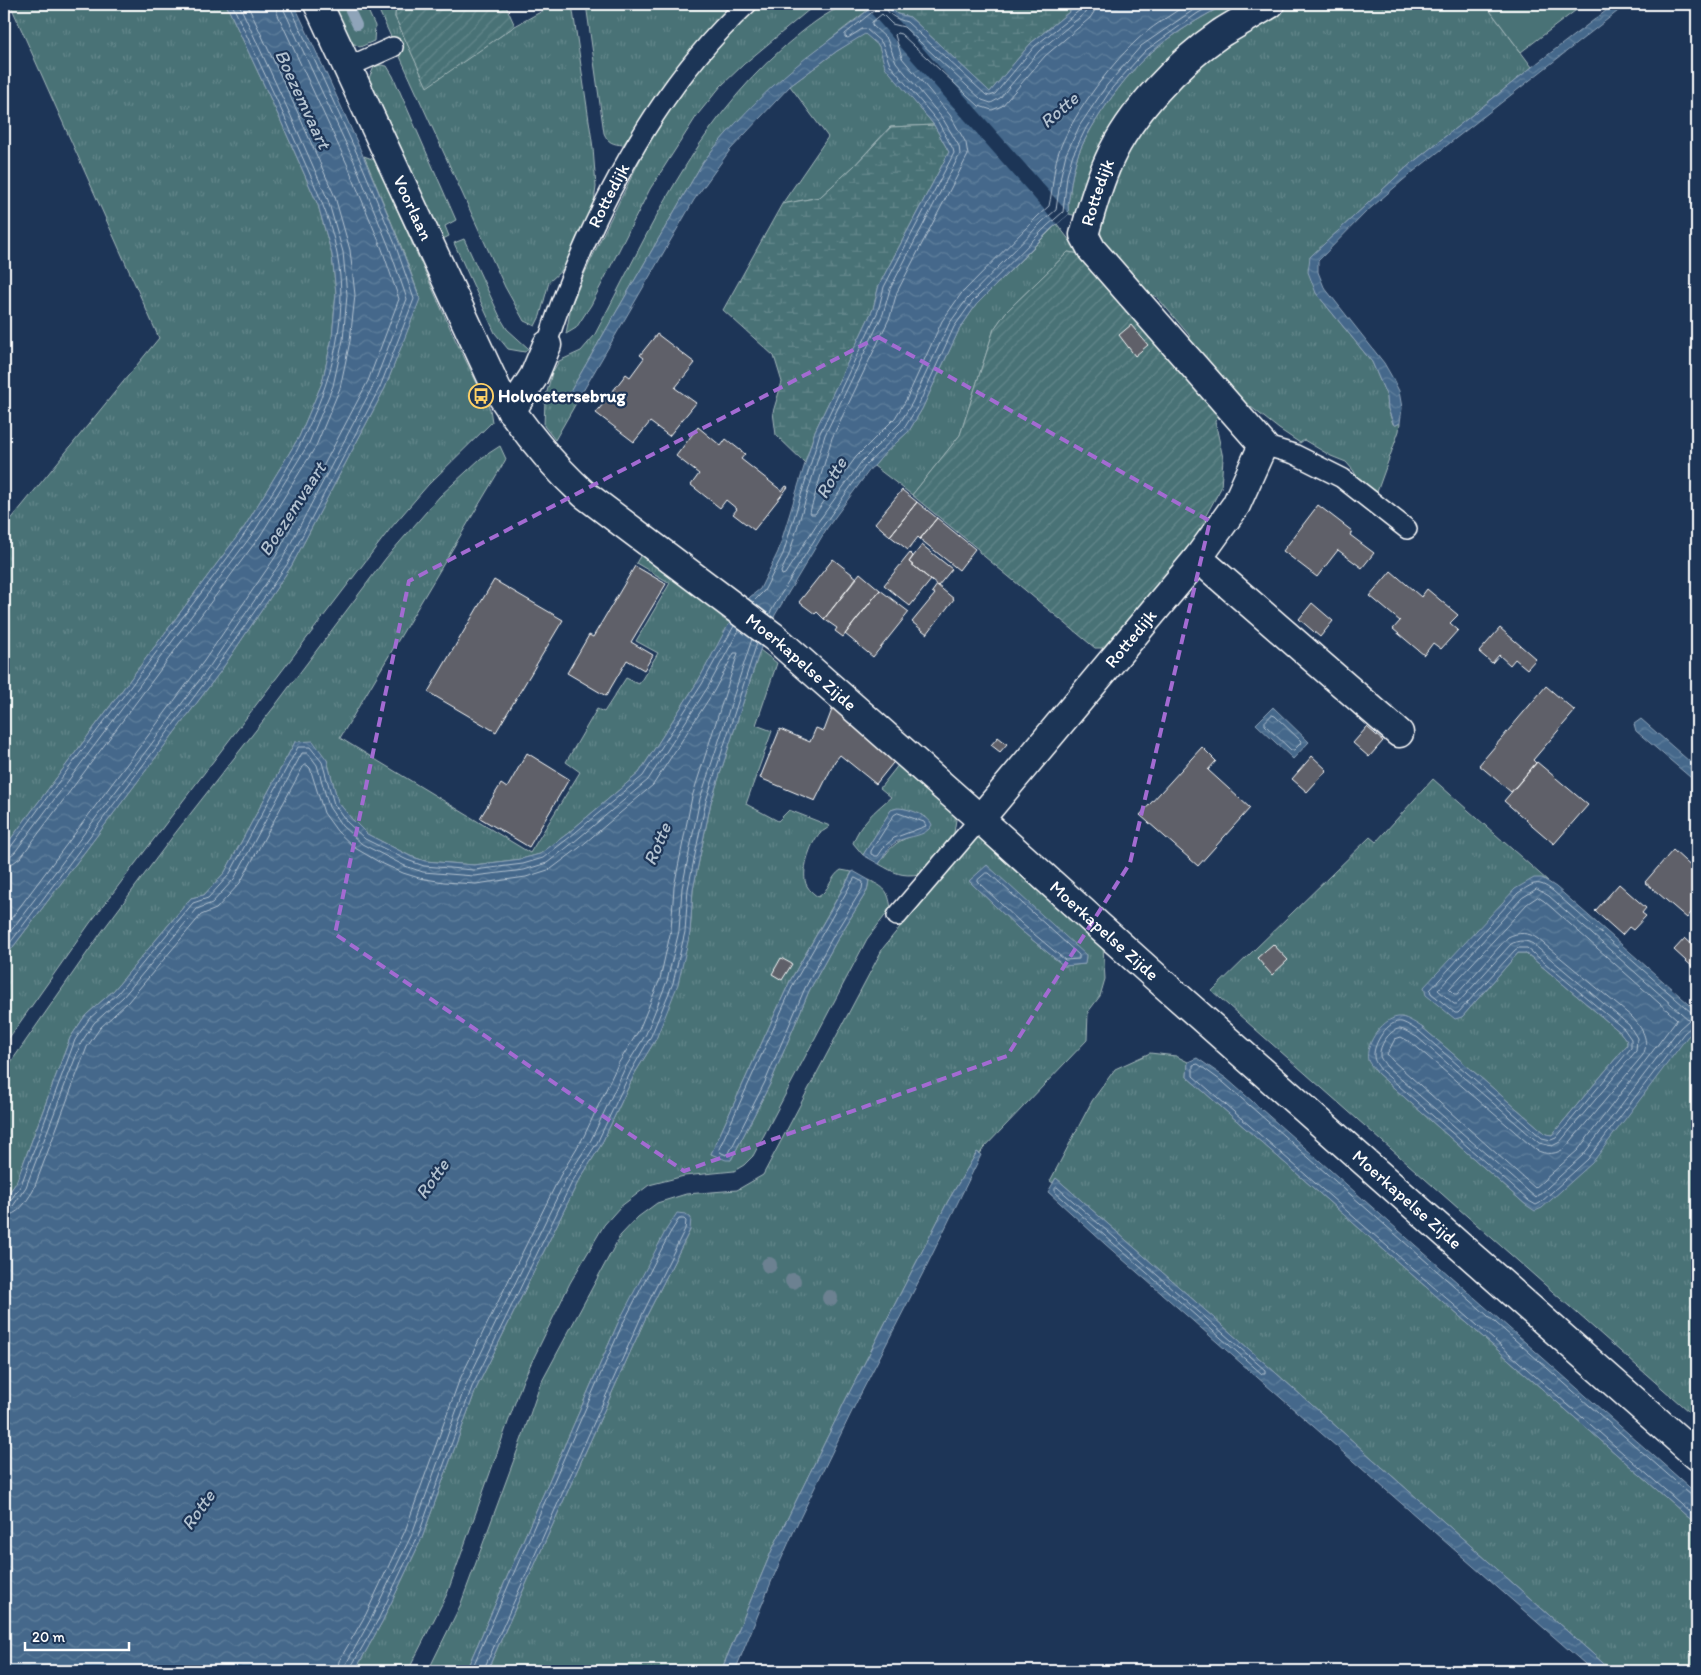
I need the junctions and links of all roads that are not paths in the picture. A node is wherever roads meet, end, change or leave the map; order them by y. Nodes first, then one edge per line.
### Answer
1 (318, 4) edge
2 (747, 4) edge
3 (1270, 4) edge
4 (393, 47) dead end
5 (348, 67) junction
6 (547, 345) joint
7 (511, 411) junction
8 (1263, 445) junction
9 (1407, 529) dead end
10 (1198, 558) junction
11 (1399, 733) dead end
12 (980, 819) junction
13 (897, 916) dead end
14 (1697, 1456) edge

1 - 5 street, Voorlaan
2 - 6 lane, Rottedijk
3 - 8 street, Rottedijk
4 - 5 lane
5 - 7 street, Voorlaan
6 - 7 street, Rottedijk
7 - 12 street, Moerkapelse Zijde
8 - 9 lane
8 - 10 street, Rottedijk
10 - 11 street
10 - 12 street, Rottedijk
12 - 13 lane
12 - 14 street, Moerkapelse Zijde

